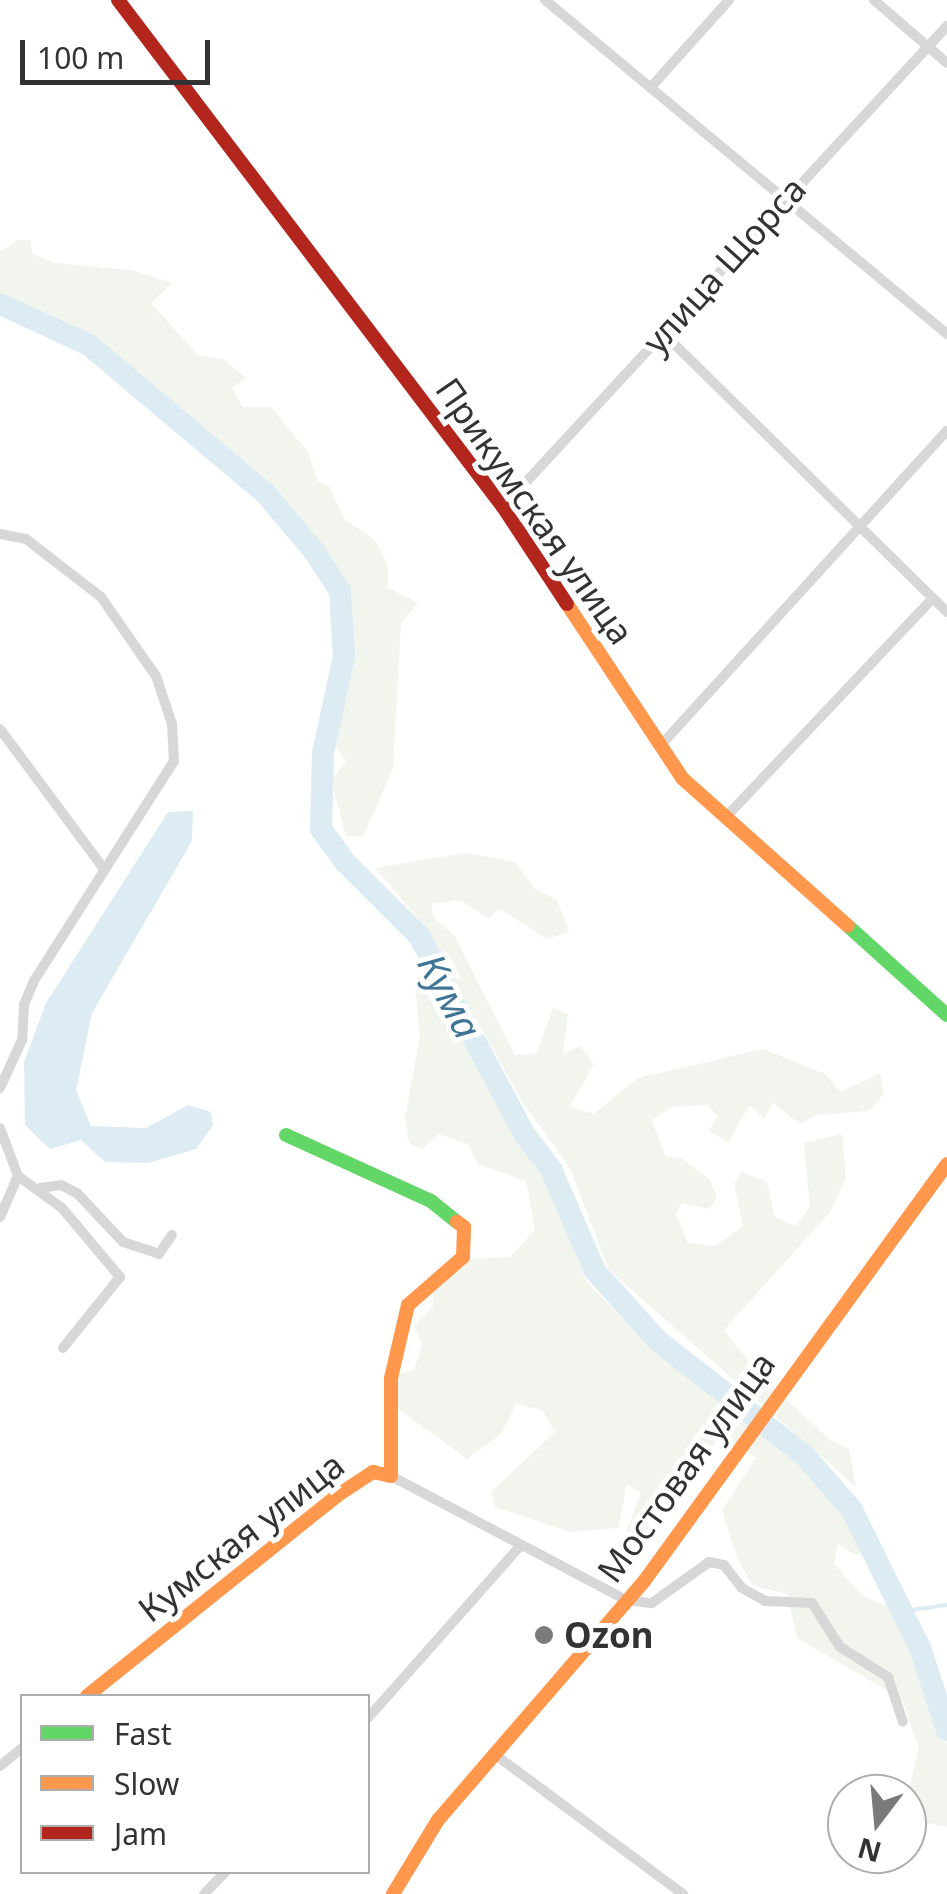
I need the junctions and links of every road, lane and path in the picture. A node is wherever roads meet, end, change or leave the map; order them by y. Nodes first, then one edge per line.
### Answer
1 (118, 0) edge
2 (545, 0) edge
3 (729, 0) edge
4 (874, 0) edge
5 (947, 26) edge
6 (928, 47) junction
7 (947, 63) edge
8 (651, 87) junction
9 (786, 197) junction
10 (663, 333) junction
11 (947, 334) edge
12 (947, 431) edge
13 (503, 507) junction
14 (860, 531) junction
15 (0, 534) edge
16 (933, 598) junction
17 (947, 612) edge
18 (0, 729) edge
19 (661, 745) junction
20 (726, 817) junction
21 (104, 869) junction
22 (947, 1015) edge
23 (0, 1088) edge
24 (0, 1128) edge
25 (286, 1135) dead end
26 (947, 1164) edge
27 (18, 1176) junction
28 (40, 1188) junction
29 (0, 1216) edge
30 (172, 1235) dead end
31 (64, 1348) dead end
32 (390, 1476) junction
33 (521, 1544) junction
34 (626, 1600) junction
35 (89, 1694) edge
36 (370, 1716) edge
37 (903, 1722) dead end
38 (20, 1750) edge
39 (493, 1753) junction
40 (0, 1766) edge
41 (223, 1874) edge
42 (204, 1894) edge
43 (393, 1894) edge
44 (683, 1894) edge

1 - 13 street, Прикумская улица
2 - 8 street
3 - 8 street
4 - 6 street
5 - 6 street, улица Щорса
6 - 7 street
6 - 9 street, улица Щорса
8 - 9 street
9 - 10 street, улица Щорса
9 - 11 street
10 - 13 street, улица Щорса
10 - 14 street
12 - 14 street
13 - 19 street, Прикумская улица
14 - 16 street
14 - 19 street
15 - 21 street
16 - 17 street
16 - 20 street
18 - 21 street
19 - 20 street, Прикумская улица
20 - 22 street, Прикумская улица
21 - 23 street
24 - 27 street
25 - 32 street, Кумская улица
26 - 34 street, Мостовая улица
27 - 28 street
27 - 29 street
28 - 30 street
28 - 31 street
32 - 33 street
32 - 35 street, Кумская улица
33 - 34 street
33 - 36 street
34 - 37 street
34 - 39 street, Мостовая улица
38 - 40 street
39 - 43 street, Мостовая улица
39 - 44 street
41 - 42 street

